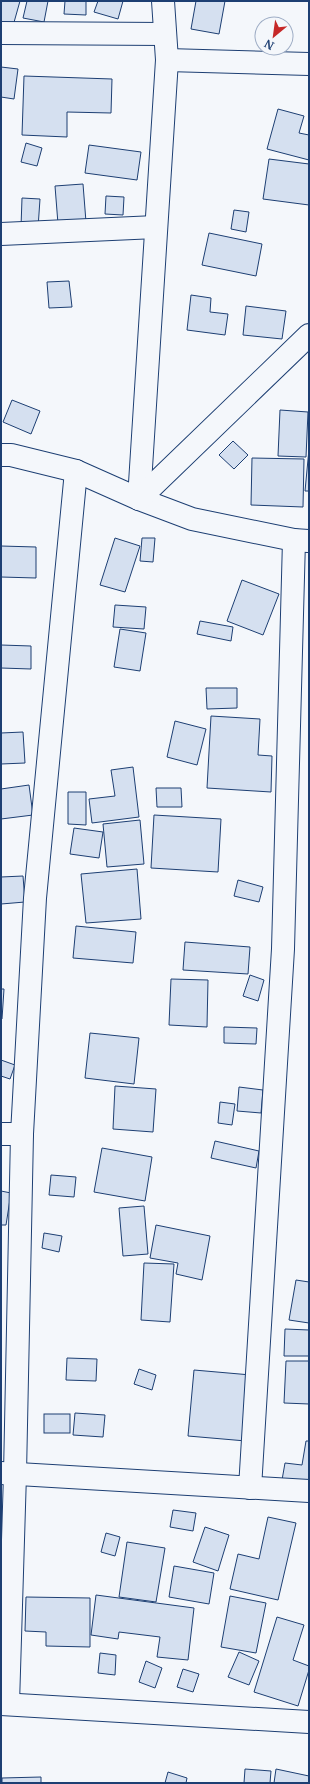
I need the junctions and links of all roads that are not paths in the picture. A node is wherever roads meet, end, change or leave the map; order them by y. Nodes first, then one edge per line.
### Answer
1 (163, 1) edge
2 (1, 33) edge
3 (165, 34) junction
4 (167, 60) junction
5 (309, 64) edge
6 (156, 227) junction
7 (1, 234) edge
8 (309, 336) edge
9 (1, 455) edge
10 (76, 471) junction
11 (139, 499) junction
12 (302, 541) edge
13 (12, 1134) edge
14 (8, 1474) edge
15 (250, 1488) junction
16 (309, 1491) edge
17 (5, 1704) edge
18 (309, 1722) edge

1 - 3 street
2 - 3 street
3 - 4 street
4 - 5 street
4 - 6 street
6 - 7 street
6 - 11 street
8 - 11 street
9 - 10 street
10 - 11 street
10 - 13 street
11 - 12 street
12 - 15 street
13 - 14 street
14 - 15 street
14 - 17 street
15 - 16 street
17 - 18 street

